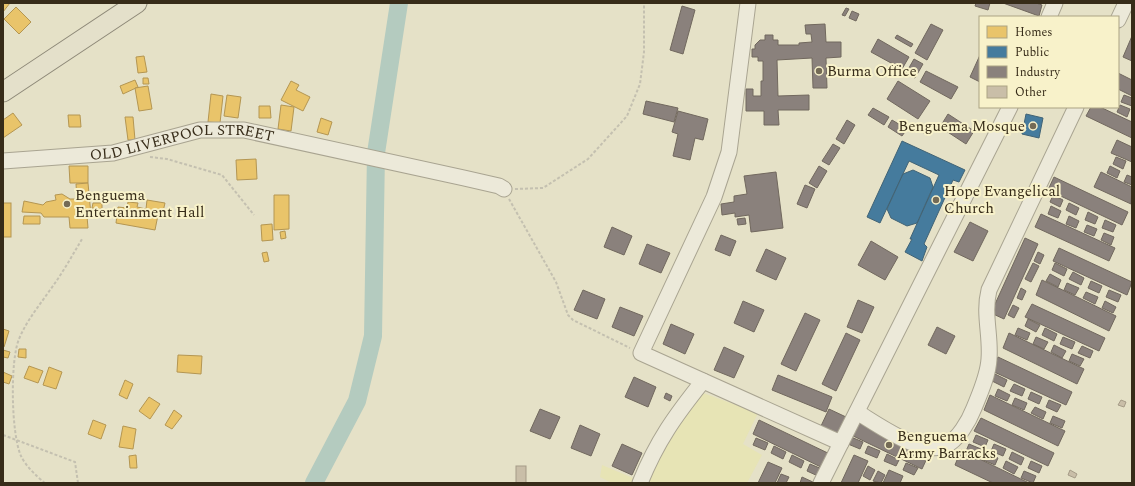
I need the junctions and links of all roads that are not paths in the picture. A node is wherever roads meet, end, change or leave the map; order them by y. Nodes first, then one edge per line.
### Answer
1 (137, 3) edge
2 (748, 3) edge
3 (1055, 3) edge
4 (1126, 3) edge
5 (1049, 16) edge
6 (1119, 18) edge
7 (3, 92) edge
8 (1009, 108) edge
9 (1076, 108) edge
10 (3, 161) edge
11 (504, 189) road end
12 (703, 381) junction
13 (857, 412) junction
14 (841, 443) junction
15 (640, 483) edge
16 (821, 483) edge

1 - 7 main road
2 - 12 street
3 - 5 street
4 - 6 street
8 - 13 street
9 - 13 street
10 - 11 street, OLD LIVERPOOL STREET
12 - 14 street
12 - 15 street
13 - 14 street
14 - 16 street

